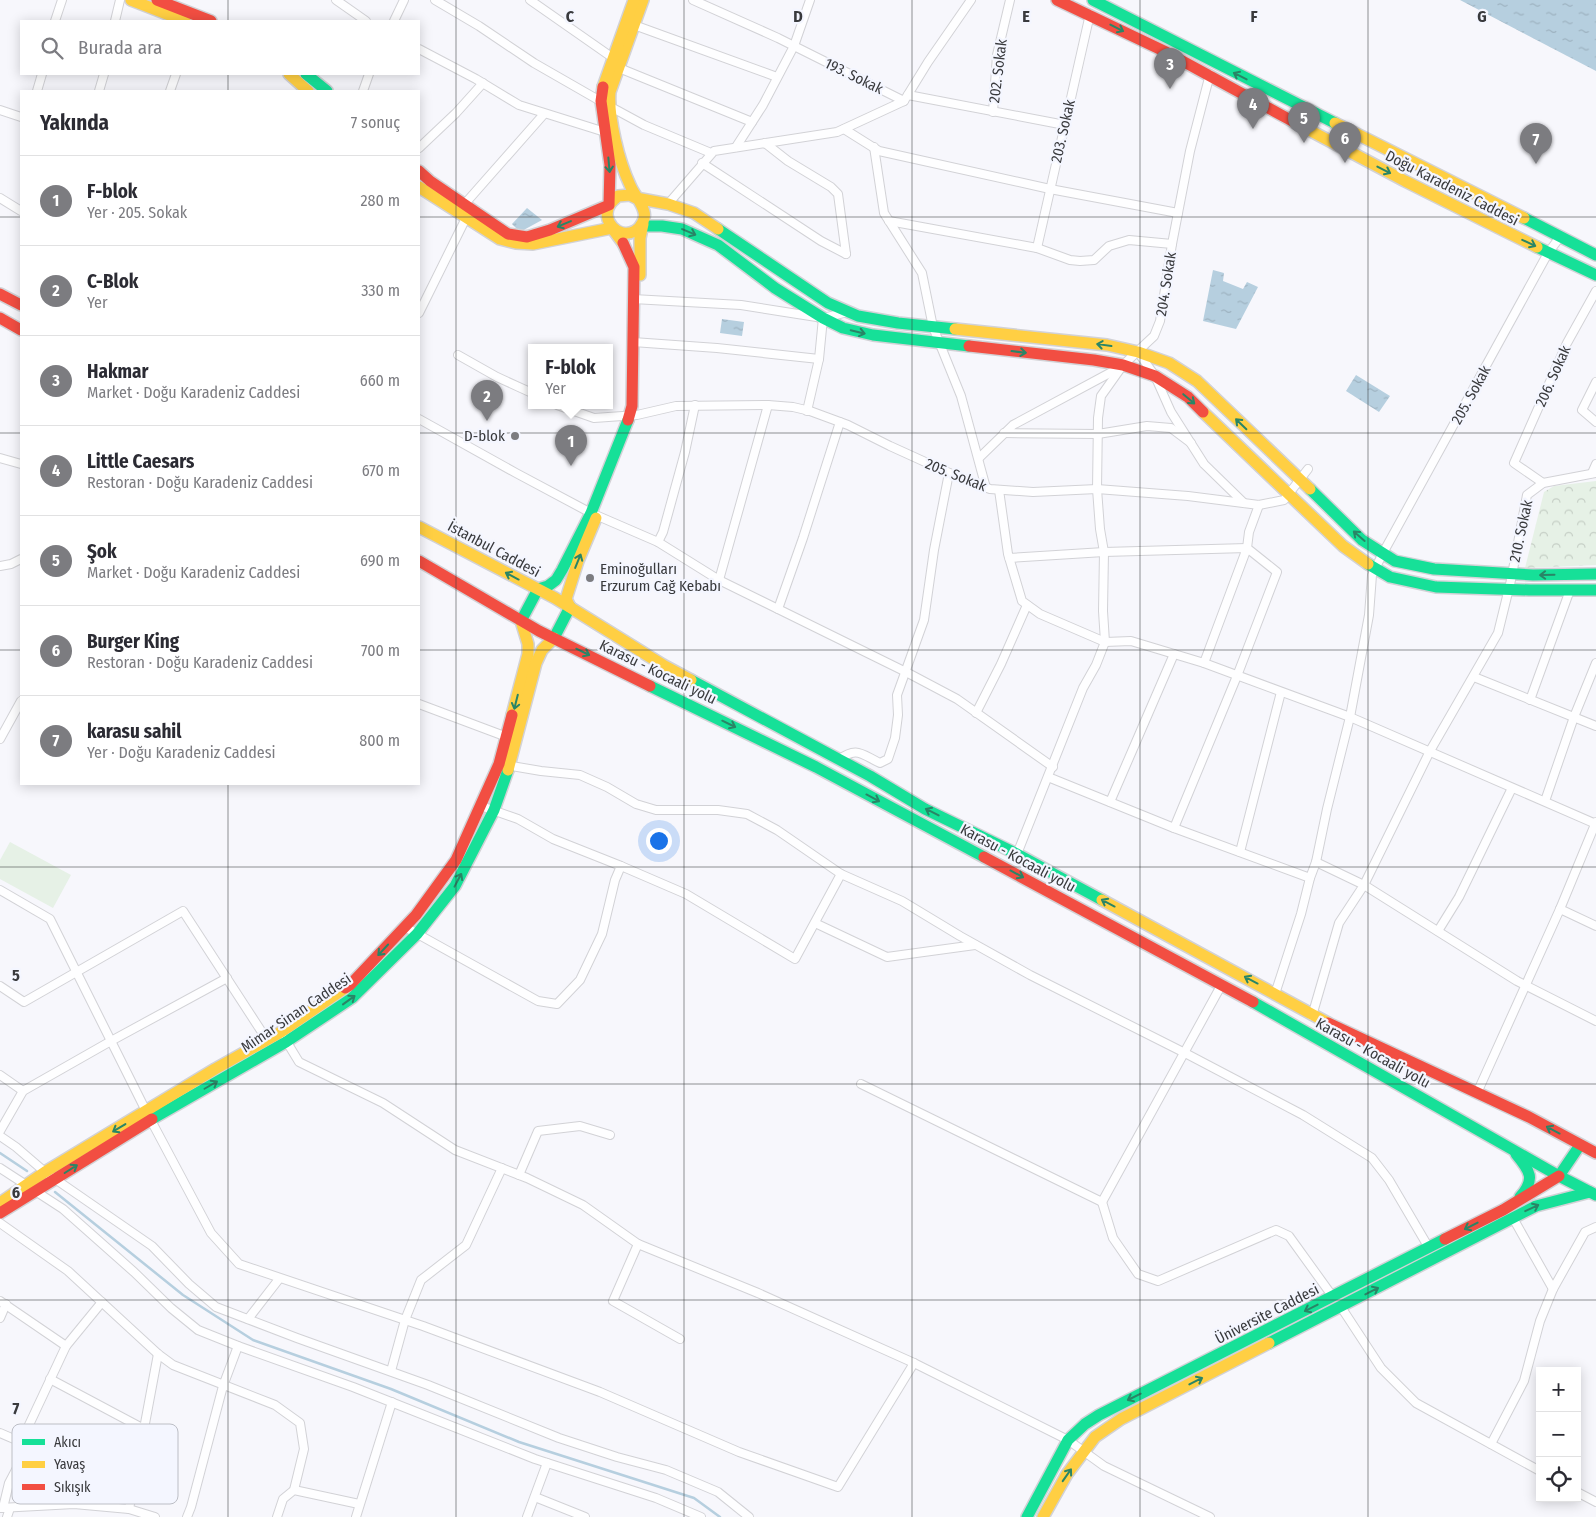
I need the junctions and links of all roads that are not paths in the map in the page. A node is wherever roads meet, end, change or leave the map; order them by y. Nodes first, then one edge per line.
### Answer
1 (62, 0) edge
2 (120, 0) edge
3 (131, 0) edge
4 (336, 0) edge
5 (404, 0) edge
6 (436, 0) edge
7 (530, 0) edge
8 (634, 0) edge
9 (643, 0) edge
10 (693, 0) edge
11 (810, 0) edge
12 (971, 0) edge
13 (1010, 0) edge
14 (1057, 0) edge
15 (1093, 0) edge
16 (161, 3) edge
17 (1090, 14) junction
18 (55, 20) edge
19 (116, 20) edge
20 (184, 20) edge
21 (208, 20) edge
22 (365, 20) edge
23 (394, 20) edge
24 (634, 25) junction
25 (794, 46) junction
26 (420, 50) edge
27 (616, 63) junction
28 (1215, 63) junction
29 (42, 75) edge
30 (104, 75) edge
31 (176, 75) edge
32 (290, 75) edge
33 (307, 75) edge
34 (368, 75) edge
35 (1209, 76) junction
36 (777, 77) junction
37 (483, 83) junction
38 (37, 90) edge
39 (99, 90) edge
40 (170, 90) edge
41 (307, 90) edge
42 (326, 90) edge
43 (363, 90) edge
44 (906, 98) junction
45 (605, 104) junction
46 (0, 110) edge
47 (993, 112) junction
48 (544, 114) junction
49 (20, 117) edge
50 (752, 122) junction
51 (1064, 125) junction
52 (844, 129) junction
53 (605, 132) junction
54 (765, 144) junction
55 (420, 147) edge
56 (736, 148) junction
57 (874, 148) junction
58 (711, 153) junction
59 (702, 164) junction
60 (420, 172) edge
61 (420, 188) edge
62 (1050, 189) junction
63 (0, 198) edge
64 (636, 198) junction
65 (668, 204) junction
66 (609, 205) junction
67 (20, 210) edge
68 (462, 212) junction
69 (1178, 213) junction
70 (889, 221) junction
71 (642, 224) junction
72 (612, 228) junction
73 (1560, 238) junction
74 (1172, 244) junction
75 (1036, 248) junction
76 (1548, 252) junction
77 (1596, 255) edge
78 (1596, 275) edge
79 (1596, 291) edge
80 (0, 294) edge
81 (636, 299) junction
82 (20, 303) edge
83 (420, 309) edge
84 (848, 312) junction
85 (0, 318) edge
86 (823, 318) junction
87 (933, 327) junction
88 (20, 329) edge
89 (636, 342) junction
90 (939, 343) junction
91 (1138, 352) junction
92 (458, 355) dead end
93 (819, 359) junction
94 (1122, 365) junction
95 (1155, 376) junction
96 (1596, 382) edge
97 (528, 391) edge
98 (695, 405) junction
99 (768, 405) junction
100 (568, 409) edge
101 (807, 410) junction
102 (634, 415) junction
103 (420, 419) edge
104 (840, 422) junction
105 (1596, 422) edge
106 (1004, 433) junction
107 (1098, 434) junction
108 (1190, 443) junction
109 (0, 458) edge
110 (979, 458) junction
111 (20, 464) edge
112 (1596, 464) edge
113 (1308, 469) dead end
114 (949, 473) junction
115 (1594, 473) edge
116 (1300, 480) junction
117 (1543, 483) junction
118 (986, 488) junction
119 (1097, 489) junction
120 (998, 490) junction
121 (1289, 494) junction
122 (1244, 502) junction
123 (1259, 505) junction
124 (594, 514) junction
125 (420, 528) edge
126 (658, 542) junction
127 (1247, 548) junction
128 (1104, 552) junction
129 (1382, 553) junction
130 (1009, 558) junction
131 (20, 560) edge
132 (420, 562) edge
133 (0, 566) edge
134 (1376, 568) junction
135 (1596, 574) edge
136 (719, 580) junction
137 (1511, 581) junction
138 (538, 589) junction
139 (1570, 590) junction
140 (1596, 590) edge
141 (555, 598) joint
142 (1027, 605) junction
143 (570, 607) junction
144 (778, 609) junction
145 (521, 621) junction
146 (554, 638) junction
147 (1105, 642) junction
148 (1174, 654) junction
149 (1204, 663) junction
150 (1596, 663) edge
151 (906, 672) junction
152 (1237, 676) junction
153 (1474, 677) junction
154 (1281, 692) junction
155 (1530, 700) junction
156 (20, 703) edge
157 (420, 704) edge
158 (976, 713) junction
159 (1350, 717) junction
160 (1574, 718) junction
161 (1596, 726) edge
162 (508, 737) junction
163 (0, 739) edge
164 (1430, 751) junction
165 (838, 760) junction
166 (505, 765) junction
167 (1053, 767) junction
168 (1048, 777) junction
169 (1512, 788) junction
170 (1545, 801) junction
171 (1110, 802) junction
172 (481, 806) junction
173 (494, 810) junction
174 (1596, 823) edge
175 (1174, 828) junction
176 (1240, 852) junction
177 (1017, 854) junction
178 (1316, 862) junction
179 (621, 866) junction
180 (841, 874) junction
181 (1310, 878) junction
182 (1364, 885) junction
183 (0, 890) edge
184 (1560, 909) junction
185 (815, 923) junction
186 (1596, 926) edge
187 (405, 927) junction
188 (1438, 931) junction
189 (417, 934) junction
190 (975, 945) junction
191 (76, 972) junction
192 (227, 978) junction
193 (1222, 984) junction
194 (1525, 985) junction
195 (0, 986) edge
196 (1275, 994) junction
197 (1312, 1016) junction
198 (1596, 1021) edge
199 (284, 1037) junction
200 (267, 1040) junction
201 (111, 1041) junction
202 (1185, 1053) junction
203 (0, 1075) edge
204 (861, 1084) dead end
205 (23, 1092) junction
206 (1477, 1092) junction
207 (148, 1116) junction
208 (0, 1131) edge
209 (610, 1135) dead end
210 (0, 1136) edge
211 (1596, 1142) edge
212 (1580, 1145) junction
213 (1511, 1149) junction
214 (1596, 1153) edge
215 (0, 1168) edge
216 (502, 1168) junction
217 (519, 1175) junction
218 (50, 1176) junction
219 (1559, 1176) junction
220 (30, 1188) junction
221 (1594, 1190) edge
222 (1102, 1202) junction
223 (0, 1203) edge
224 (1513, 1205) junction
225 (0, 1212) edge
226 (1513, 1218) junction
227 (0, 1223) edge
228 (1596, 1227) edge
229 (638, 1244) junction
230 (1429, 1248) junction
231 (279, 1279) junction
232 (1553, 1289) junction
233 (1333, 1297) junction
234 (3, 1302) edge
235 (102, 1302) junction
236 (1341, 1307) junction
237 (0, 1318) edge
238 (248, 1319) junction
239 (405, 1320) junction
240 (680, 1339) dead end
241 (66, 1346) junction
242 (238, 1346) junction
243 (158, 1354) junction
244 (914, 1363) junction
245 (390, 1371) junction
246 (50, 1379) junction
247 (223, 1386) junction
248 (392, 1402) junction
249 (29, 1424) edge
250 (135, 1424) edge
251 (145, 1424) edge
252 (0, 1432) edge
253 (12, 1438) edge
254 (1068, 1440) junction
255 (1491, 1444) junction
256 (1085, 1452) junction
257 (547, 1463) junction
258 (1536, 1469) edge
259 (12, 1477) edge
260 (294, 1490) junction
261 (1581, 1494) edge
262 (535, 1497) junction
263 (1596, 1502) edge
264 (130, 1504) edge
265 (359, 1504) junction
266 (4, 1508) edge
267 (129, 1509) junction
268 (7, 1517) edge
269 (155, 1517) edge
270 (187, 1517) edge
271 (277, 1517) edge
272 (356, 1517) edge
273 (528, 1517) edge
274 (585, 1517) edge
275 (701, 1517) edge
276 (749, 1517) edge
277 (1027, 1517) edge
278 (1043, 1517) edge
279 (1210, 1517) edge

1 - 18 street
2 - 19 street
3 - 16 main road
4 - 22 street
5 - 23 street
6 - 45 street
7 - 27 street
8 - 27 main road
9 - 24 main road
10 - 25 street, 193. Sokak
11 - 25 street
12 - 44 street
13 - 47 street, 202. Sokak
14 - 17 main road, Doğu Karadeniz Caddesi
15 - 28 main road, Doğu Karadeniz Caddesi
16 - 20 main road
16 - 21 main road
17 -> 35 main road, Doğu Karadeniz Caddesi
17 - 51 street, 203. Sokak
24 - 27 main road
24 - 36 street
25 - 36 street
25 - 44 street, 193. Sokak
26 - 37 street
27 - 45 main road
27 - 50 street
28 - 35 street, 204. Sokak
73 -> 28 main road, Doğu Karadeniz Caddesi
29 - 38 street
30 - 39 street
31 - 40 street
32 - 41 main road
33 - 42 main road
34 - 43 street
35 - 69 street, 204. Sokak
35 -> 76 main road, Doğu Karadeniz Caddesi
36 - 50 street
37 - 48 street
37 - 55 street
44 - 47 street, 193. Sokak
44 - 52 street
45 - 53 main road
45 - 58 street
45 - 64 main road
46 - 49 street
47 - 51 street, 193. Sokak
48 - 53 street
48 - 68 street
50 - 56 street
51 - 62 street, 203. Sokak
52 - 54 street
52 - 57 street
53 -> 66 main road
54 - 56 street
54 - 59 street
56 - 58 street
57 - 62 street
57 - 70 street
58 - 59 street
59 - 65 street
60 - 68 main road
61 - 68 main road
62 - 69 street
62 - 75 street, 203. Sokak
63 - 67 street
64 - 65 main road
64 - 66 main road
64 - 71 main road
65 - 84 main road
66 -> 68 main road
66 - 72 main road
68 - 72 main road
68 - 83 street
69 - 74 street, 204. Sokak
70 - 75 street
70 - 87 street
71 - 72 main road
71 - 81 main road
71 -> 86 main road
72 - 81 main road
73 - 76 street, 205. Sokak
73 - 77 main road, Doğu Karadeniz Caddesi
74 - 75 street
74 - 91 street, 204. Sokak
76 - 78 main road, Doğu Karadeniz Caddesi
76 - 129 street, 205. Sokak
79 - 117 street, 206. Sokak
80 - 82 main road
81 - 86 street
81 - 89 main road
84 - 86 street
84 - 87 main road
85 - 88 main road
86 -> 90 main road
86 - 93 street
87 - 90 street
91 -> 87 main road
89 - 93 street
89 - 102 main road
90 -> 94 main road
90 - 110 street
91 - 94 street, 204. Sokak
91 - 95 street
116 -> 91 main road
92 - 97 street
93 - 101 street
94 - 95 main road
94 - 106 street
94 - 107 street, 204. Sokak
95 - 108 street
95 -> 121 main road
96 - 105 street
98 - 99 street, 205. Sokak
98 - 102 street, 205. Sokak
98 - 126 street
99 - 101 street, 205. Sokak
99 - 136 street
100 - 102 street, 205. Sokak
101 - 104 street, 205. Sokak
102 - 124 main road
103 - 124 street
104 - 114 street, 205. Sokak
104 - 144 street
106 - 107 street
106 - 110 street
107 - 108 street
107 - 119 street, 204. Sokak
108 - 122 street
109 - 111 street
110 - 118 street
112 - 115 street
113 - 116 street, 205. Sokak
114 - 118 street, 205. Sokak
114 - 151 street
115 - 117 street, 210. Sokak
116 - 121 street, 205. Sokak
129 -> 116 main road
117 - 137 street, 210. Sokak
118 - 120 street, 205. Sokak
119 - 120 street, 205. Sokak
119 - 122 street, 205. Sokak
119 - 128 street, 204. Sokak
120 - 130 street
121 - 123 street, 205. Sokak
121 - 134 main road
122 - 123 street, 205. Sokak
123 - 127 street
124 - 126 street
124 - 138 main road
143 -> 124 main road
138 -> 125 main road, İstanbul Caddesi
126 - 136 street
127 - 128 street
127 - 149 street
127 - 152 street
128 - 130 street
128 - 147 street, 204. Sokak
129 - 134 street, 205. Sokak
129 - 137 main road
130 - 142 street
131 - 133 street
132 - 145 main road, Karasu - Kocaali yolu
134 - 137 main road
134 - 159 street, 205. Sokak
135 -> 137 main road
136 - 144 street
137 - 139 main road
137 - 153 street, 210. Sokak
138 - 141 main road, İstanbul Caddesi
138 - 145 main road
139 - 140 main road
139 - 155 street
141 - 143 main road, Karasu - Kocaali yolu
142 - 147 street
142 - 158 street
143 - 146 main road, Mimar Sinan Caddesi
143 - 165 main road, Karasu - Kocaali yolu
144 - 151 street
145 - 146 main road, Karasu - Kocaali yolu
145 -> 162 main road, Mimar Sinan Caddesi
146 - 166 main road, Mimar Sinan Caddesi
146 -> 193 main road, Karasu - Kocaali yolu
147 - 148 street
147 - 167 street
148 - 149 street
148 - 171 street
149 - 152 street
150 - 160 street
151 - 158 street
151 - 165 street
152 - 154 street
152 - 175 street
153 - 155 street
153 - 164 street, 210. Sokak
154 - 159 street
154 - 176 street
155 - 160 street
156 - 163 street
157 - 162 street
158 - 167 street
159 - 164 street
159 - 178 street, 205. Sokak
160 - 161 street
160 - 170 street
162 - 166 main road, Mimar Sinan Caddesi
164 - 169 street
164 - 182 street, 210. Sokak
177 -> 165 main road, Karasu - Kocaali yolu
166 - 172 main road, Mimar Sinan Caddesi
166 - 173 main road, Mimar Sinan Caddesi
166 - 180 street
167 - 168 street
168 - 171 street
168 - 177 street
169 - 170 street
169 - 188 street
170 - 174 street
171 - 175 street
172 - 173 street
172 - 187 main road, Mimar Sinan Caddesi
173 - 179 street
189 -> 173 main road, Mimar Sinan Caddesi
174 - 184 street
175 - 176 street
176 - 181 street
196 -> 177 main road, Karasu - Kocaali yolu
178 - 181 street, 205. Sokak
178 - 182 street
179 - 185 street
179 - 189 street
180 - 185 street
180 - 190 street
181 - 196 street, 205. Sokak
182 - 188 street
182 - 197 street, 210. Sokak
183 - 191 street
184 - 186 street
184 - 194 street
185 - 190 street
187 - 189 street
187 -> 199 main road, Mimar Sinan Caddesi
188 - 194 street
199 -> 189 main road, Mimar Sinan Caddesi
190 - 202 street
191 - 192 street
191 - 195 street
191 - 201 street
192 - 200 street
192 - 201 street
193 - 202 street
193 - 213 main road, Karasu - Kocaali yolu
194 - 198 street
194 - 206 street
196 - 197 main road, Karasu - Kocaali yolu
197 - 206 main road, Karasu - Kocaali yolu
199 - 200 main road, Mimar Sinan Caddesi
207 -> 199 main road, Mimar Sinan Caddesi
199 - 216 street
200 - 207 main road, Mimar Sinan Caddesi
201 - 205 street
201 - 207 street
202 - 222 street
202 - 230 street
203 - 205 street
204 - 222 street
205 - 208 street
212 -> 206 main road, Karasu - Kocaali yolu
207 - 218 main road, Mimar Sinan Caddesi
207 - 231 street
209 - 217 street
210 - 218 street
211 - 212 main road
212 - 214 main road, Karasu - Kocaali yolu
212 - 219 main road
213 - 219 main road, Karasu - Kocaali yolu
213 - 224 main road
215 - 220 street
216 - 217 street
216 - 239 street
217 - 229 street
218 - 220 main road, Mimar Sinan Caddesi
218 - 238 street
219 - 221 main road, Karasu - Kocaali yolu
219 - 224 main road, Üniversite Caddesi
220 - 223 main road, Mimar Sinan Caddesi
220 - 225 main road, Mimar Sinan Caddesi
220 - 242 street
226 -> 221 main road
222 - 233 street
224 -> 230 main road, Üniversite Caddesi
226 - 232 street
236 -> 226 main road
227 - 235 street
228 - 232 street
229 - 240 street
229 - 244 street
230 - 233 main road, Üniversite Caddesi
231 - 238 street
231 - 239 street
232 - 255 street
233 -> 254 main road, Üniversite Caddesi
234 - 237 street
234 - 241 street
235 - 241 street
235 - 243 street
236 - 255 street
256 -> 236 main road
238 - 245 street
239 - 244 street
239 - 245 street
241 - 246 street
242 - 247 street
242 - 248 street
243 - 247 street
243 - 251 street
244 - 254 street
245 - 276 street
246 - 249 street
246 - 250 street
247 - 260 street
247 - 270 street
248 - 257 street
248 - 265 street
252 - 253 street
254 - 256 street
254 - 277 main road, Üniversite Caddesi
255 - 258 street
278 -> 256 main road
256 - 279 street
257 - 262 street
257 - 275 street
259 - 266 street
260 - 265 street
260 - 271 street
261 - 263 street
262 - 273 street
262 - 274 street
264 - 267 street
265 - 272 street
266 - 267 street
266 - 268 street
267 - 269 street

